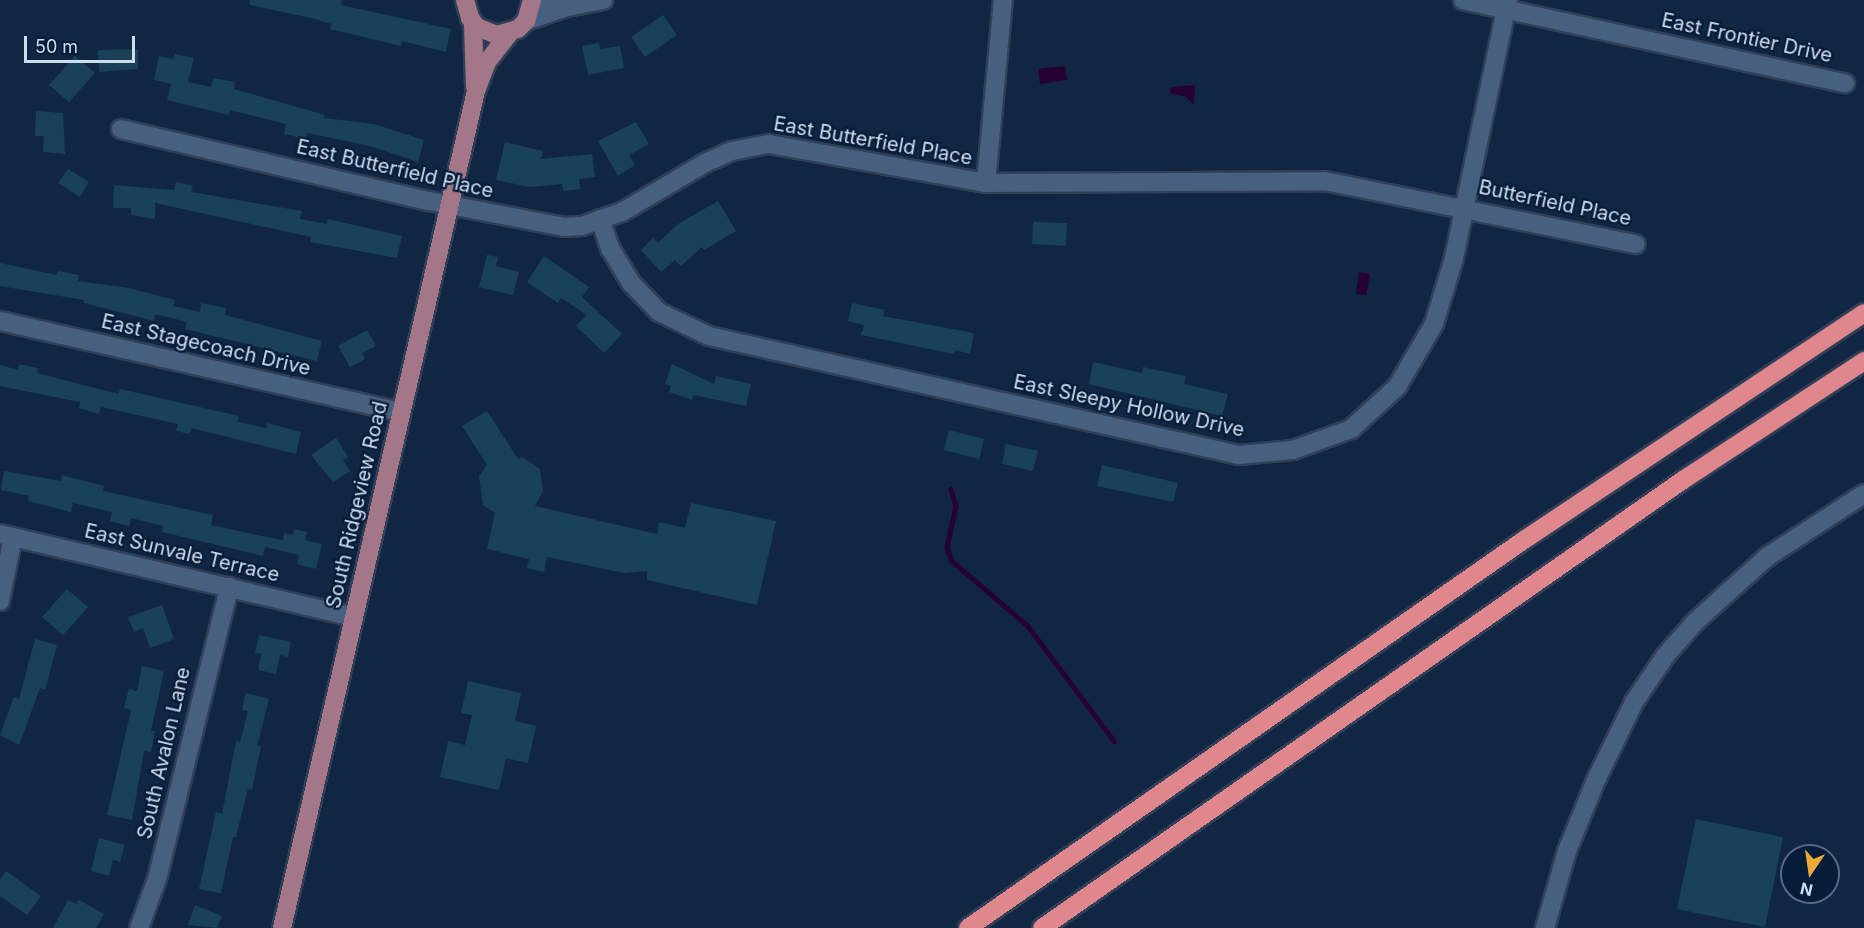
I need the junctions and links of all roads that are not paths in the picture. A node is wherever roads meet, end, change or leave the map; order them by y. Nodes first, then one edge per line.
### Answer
1 (532, 0) edge
2 (543, 0) edge
3 (603, 0) edge
4 (1003, 0) edge
5 (1463, 0) edge
6 (464, 1) edge
7 (1507, 4) edge
8 (567, 7) junction
9 (526, 21) junction
10 (473, 23) junction
11 (509, 34) junction
12 (1845, 82) dead end
13 (476, 91) junction
14 (121, 129) dead end
15 (986, 183) junction
16 (449, 205) junction
17 (1464, 207) junction
18 (600, 219) junction
19 (1636, 244) dead end
20 (1864, 313) edge
21 (0, 321) edge
22 (1864, 361) edge
23 (401, 412) junction
24 (1864, 494) edge
25 (7, 536) edge
26 (229, 587) junction
27 (0, 602) edge
28 (353, 617) junction
29 (139, 928) edge
30 (282, 928) edge
31 (968, 928) edge
32 (1042, 928) edge
33 (1545, 928) edge

1 - 9 main road
2 - 8 street
3 - 8 street
4 - 15 street
5 - 7 street, East Frontier Drive
6 - 10 main road
7 - 12 street, East Frontier Drive
7 - 17 street, East Sleepy Hollow Drive
8 - 9 street
9 - 11 main road
10 - 11 main road
10 - 13 main road
11 - 13 main road
13 - 16 main road, South Ridgeview Road
14 - 16 street, East Butterfield Place
15 - 17 street, East Butterfield Place
15 - 18 street, East Butterfield Place
16 - 18 street, East Butterfield Place
16 - 23 main road, South Ridgeview Road
17 - 18 street, East Sleepy Hollow Drive
17 - 19 street, Butterfield Place
20 - 31 highway
21 - 23 street, East Stagecoach Drive
22 - 32 highway
23 - 28 main road, South Ridgeview Road
24 - 33 street
25 - 26 street, East Sunvale Terrace
25 - 27 street
26 - 28 street, East Sunvale Terrace
26 - 29 street, South Avalon Lane
28 - 30 main road, South Ridgeview Road

